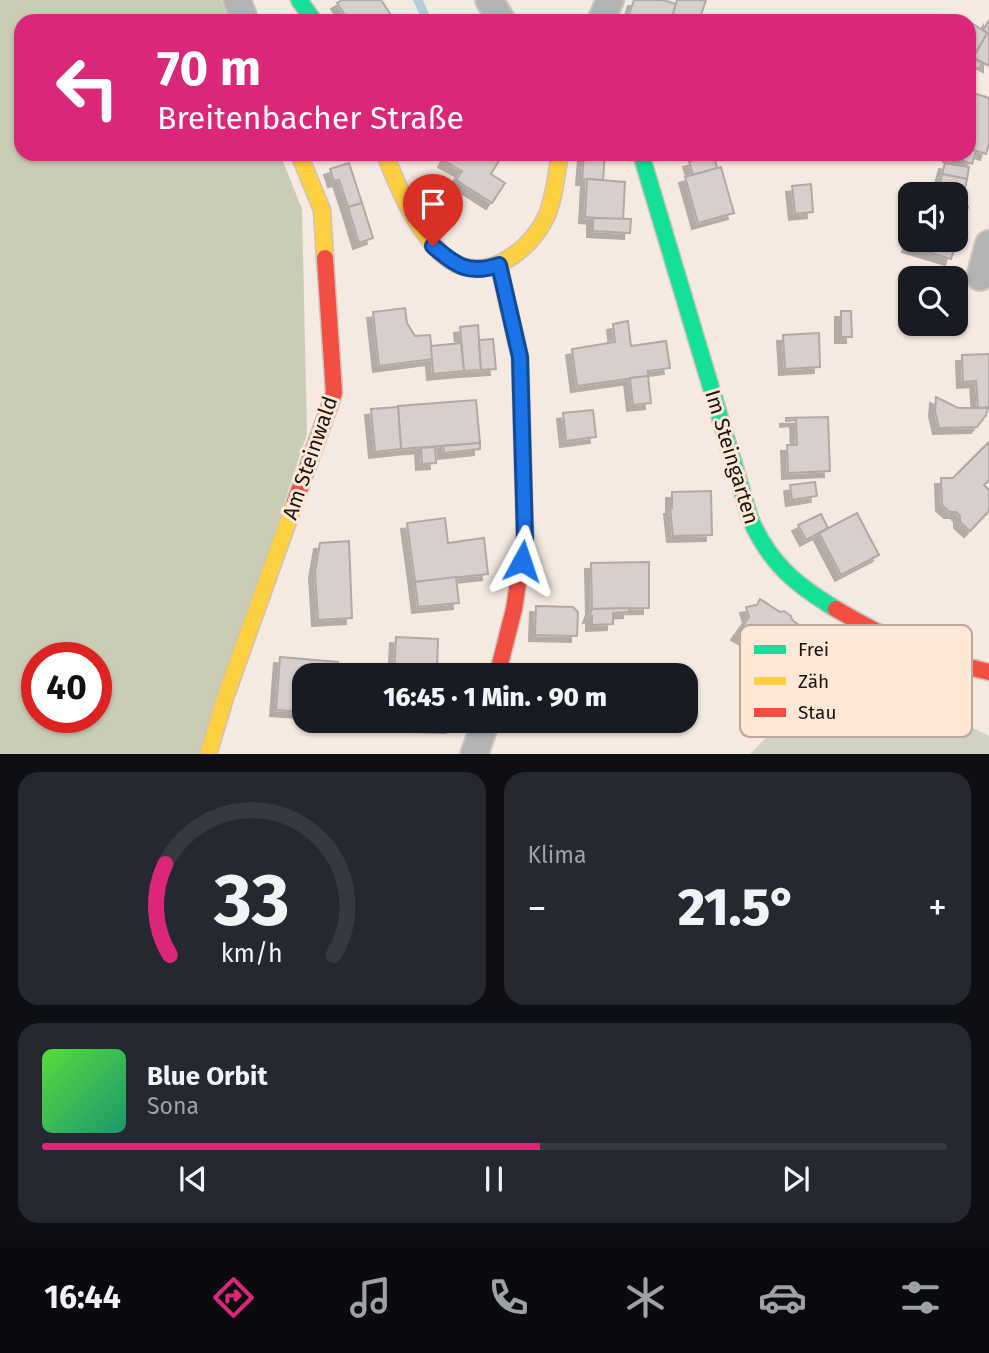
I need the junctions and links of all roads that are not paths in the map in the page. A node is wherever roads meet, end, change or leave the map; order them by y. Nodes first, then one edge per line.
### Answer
1 (302, 161) edge
2 (387, 161) edge
3 (559, 161) edge
4 (643, 161) edge
5 (989, 244) edge
6 (499, 265) junction
7 (980, 277) dead end
8 (867, 625) edge
9 (500, 663) edge
10 (481, 733) edge
11 (208, 754) edge
12 (474, 754) edge

1 - 11 street, Am Steinwald
2 - 6 street
3 - 6 street
4 - 8 street, Im Steingarten
5 - 7 street
6 - 9 street
10 - 12 street

